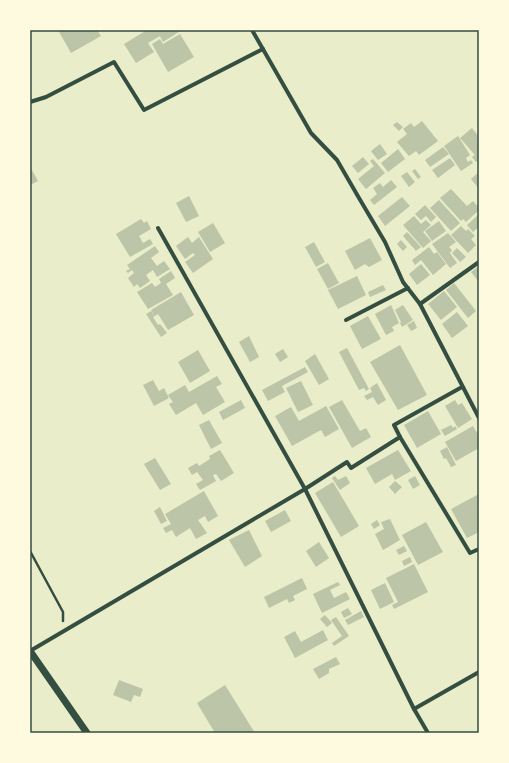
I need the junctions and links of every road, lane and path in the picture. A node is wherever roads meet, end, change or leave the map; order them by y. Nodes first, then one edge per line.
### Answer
1 (252, 30) edge
2 (263, 49) junction
3 (30, 102) edge
4 (158, 228) dead end
5 (479, 262) edge
6 (408, 288) junction
7 (420, 304) junction
8 (346, 320) dead end
9 (462, 388) junction
10 (479, 418) edge
11 (400, 437) junction
12 (304, 489) junction
13 (479, 549) edge
14 (30, 551) edge
15 (63, 632) junction
16 (30, 651) edge
17 (479, 672) edge
18 (414, 709) junction
19 (87, 733) edge
20 (428, 733) edge

1 - 2 street
2 - 3 street
2 - 6 street
4 - 12 street
5 - 7 street
6 - 7 street
6 - 8 street
7 - 9 street
9 - 10 street
9 - 11 street
11 - 12 street
11 - 13 street
12 - 15 street
12 - 18 street
14 - 15 path
15 - 16 street
16 - 19 street
17 - 18 street
18 - 20 street

